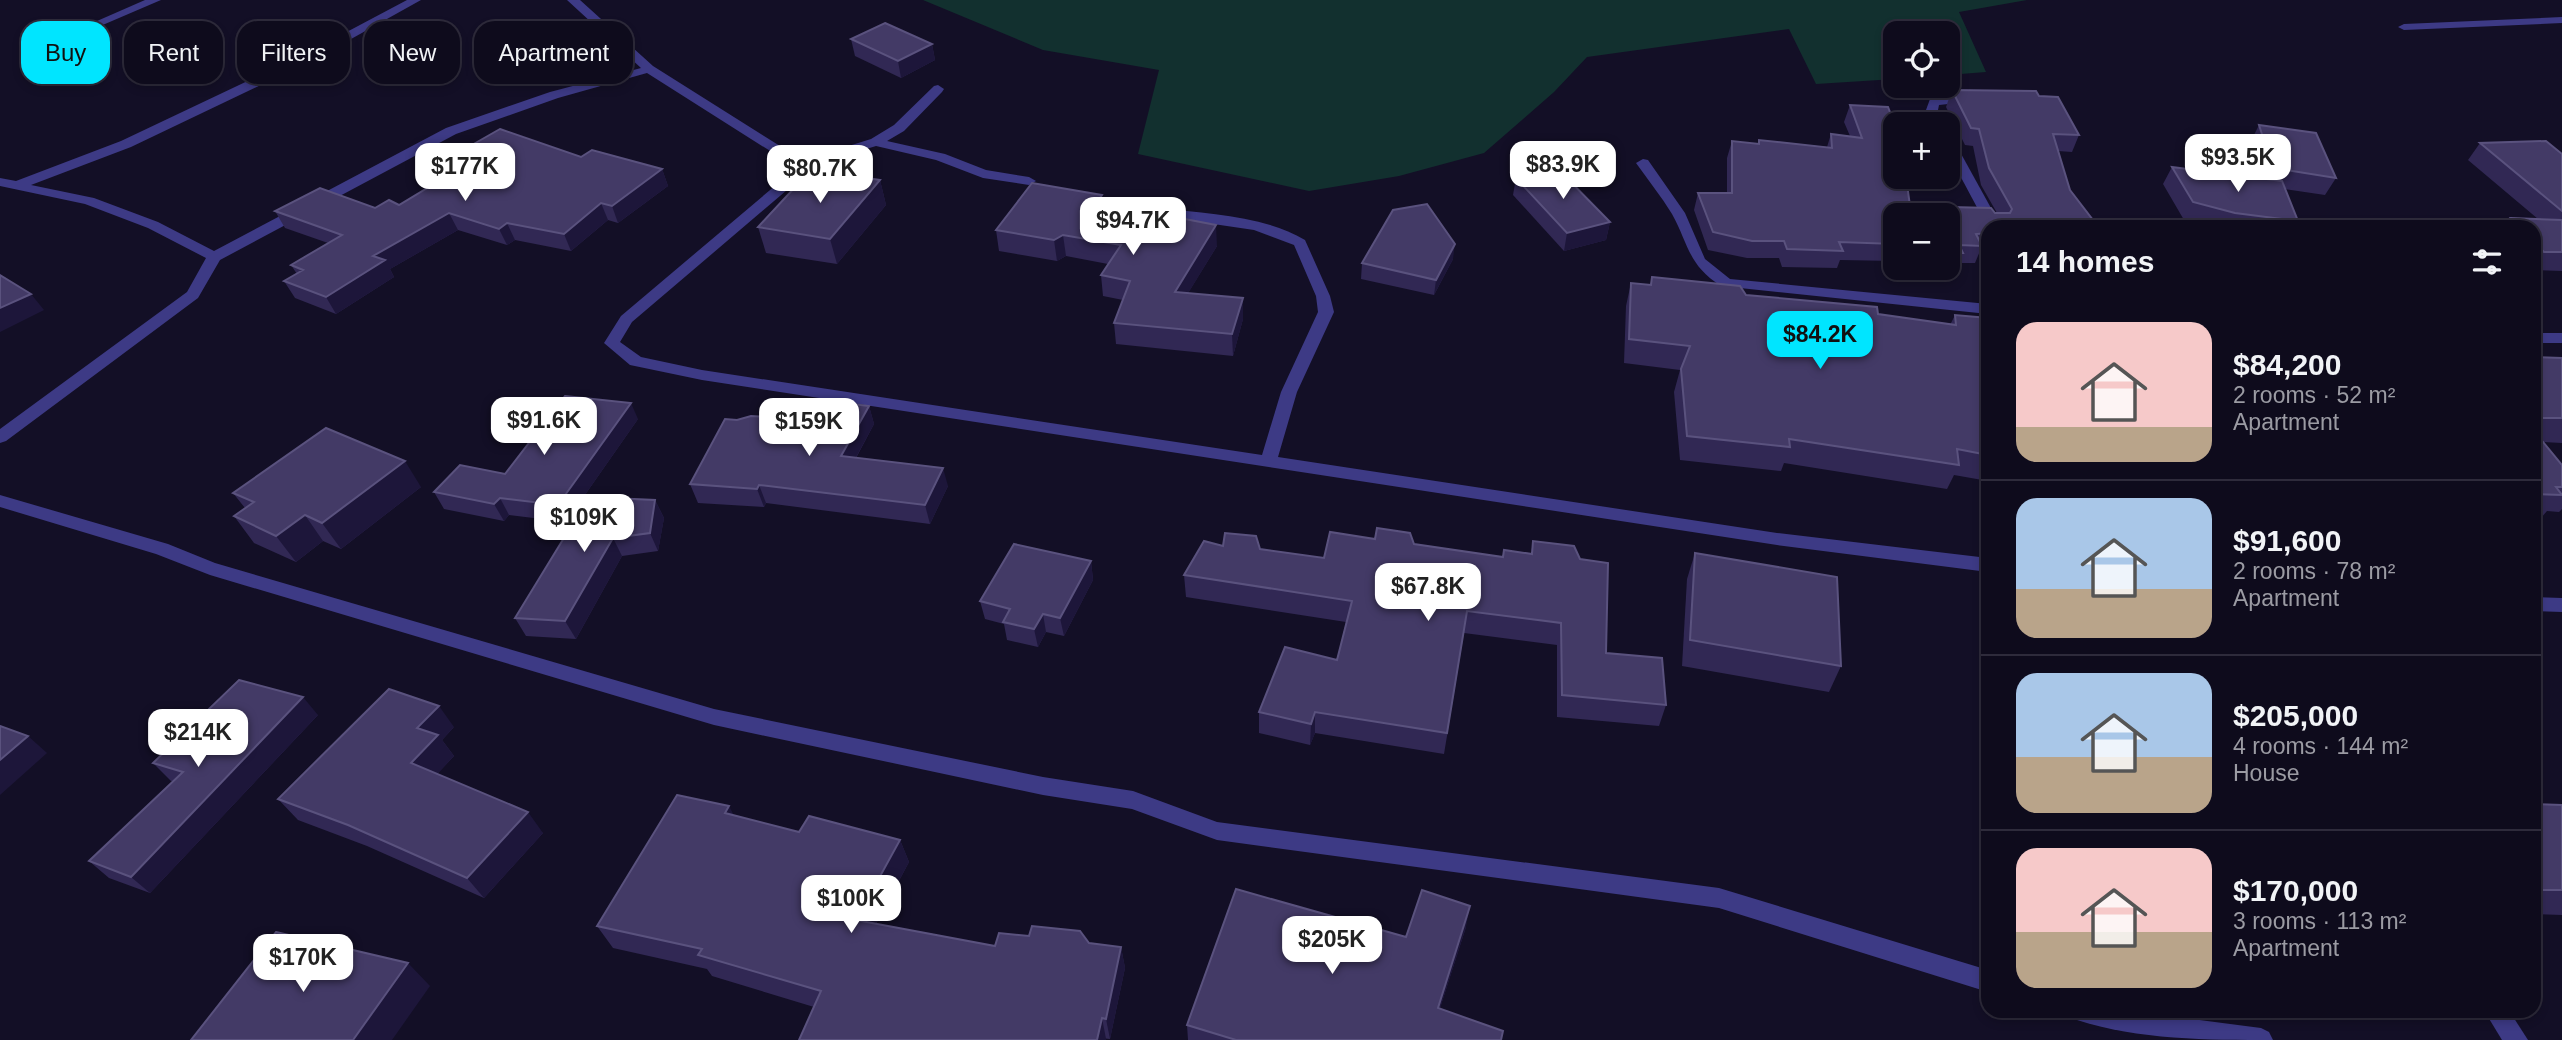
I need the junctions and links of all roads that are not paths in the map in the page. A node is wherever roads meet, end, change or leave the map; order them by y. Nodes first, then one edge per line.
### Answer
1 (155, 0) edge
2 (415, 0) edge
3 (573, 0) edge
4 (2562, 20) edge
5 (102, 21) edge
6 (2404, 27) dead end
7 (649, 68) junction
8 (939, 89) dead end
9 (1987, 97) edge
10 (1933, 112) edge
11 (876, 142) junction
12 (1643, 163) dead end
13 (1960, 163) edge
14 (790, 168) junction
15 (1029, 181) dead end
16 (0, 182) edge
17 (18, 185) junction
18 (1159, 212) edge
19 (1991, 220) edge
20 (214, 257) junction
21 (1981, 308) edge
22 (2541, 338) edge
23 (2562, 338) edge
24 (0, 437) edge
25 (1268, 461) junction
26 (0, 501) edge
27 (1981, 564) edge
28 (2541, 604) edge
29 (2562, 605) edge
30 (1981, 979) edge
31 (2106, 1018) edge
32 (2500, 1018) edge
33 (2262, 1040) edge
34 (2516, 1040) edge

1 - 5 street
2 - 17 street
3 - 7 street
4 - 6 street
7 - 14 street
7 - 20 street
8 - 11 street
9 - 10 street
11 - 14 street
11 - 15 street
12 - 21 street
13 - 19 street
14 - 25 street
16 - 17 street
17 - 20 street
18 - 25 street
20 - 24 street
22 - 23 street
25 - 27 street
26 - 30 street
28 - 29 street
31 - 33 street
32 - 34 street

